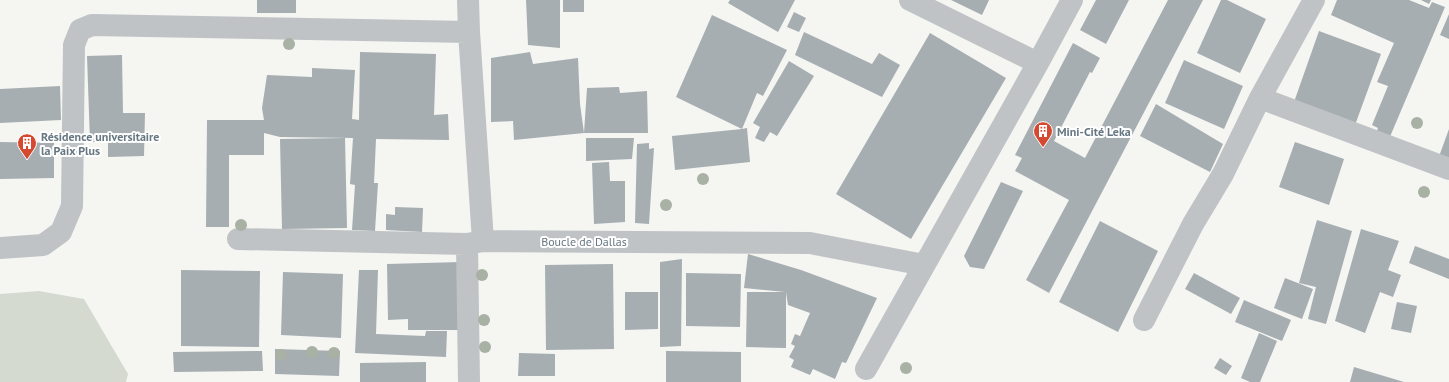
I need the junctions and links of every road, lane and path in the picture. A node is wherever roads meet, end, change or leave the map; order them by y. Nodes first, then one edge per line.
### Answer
1 (468, 0) edge
2 (910, 0) edge
3 (1072, 0) edge
4 (1314, 0) edge
5 (469, 32) junction
6 (1038, 63) junction
7 (1260, 98) junction
8 (1449, 169) edge
9 (238, 239) dead end
10 (475, 243) junction
11 (0, 248) edge
12 (924, 265) junction
13 (1144, 320) dead end
14 (866, 369) dead end
15 (469, 382) edge

1 - 5 street
2 - 6 street
3 - 6 street
4 - 7 street
5 - 10 street
5 - 11 street
6 - 12 street
7 - 8 street
7 - 13 street
9 - 10 street, Boucle de Dallas
10 - 12 street, Boucle de Dallas
10 - 15 street
12 - 14 street

